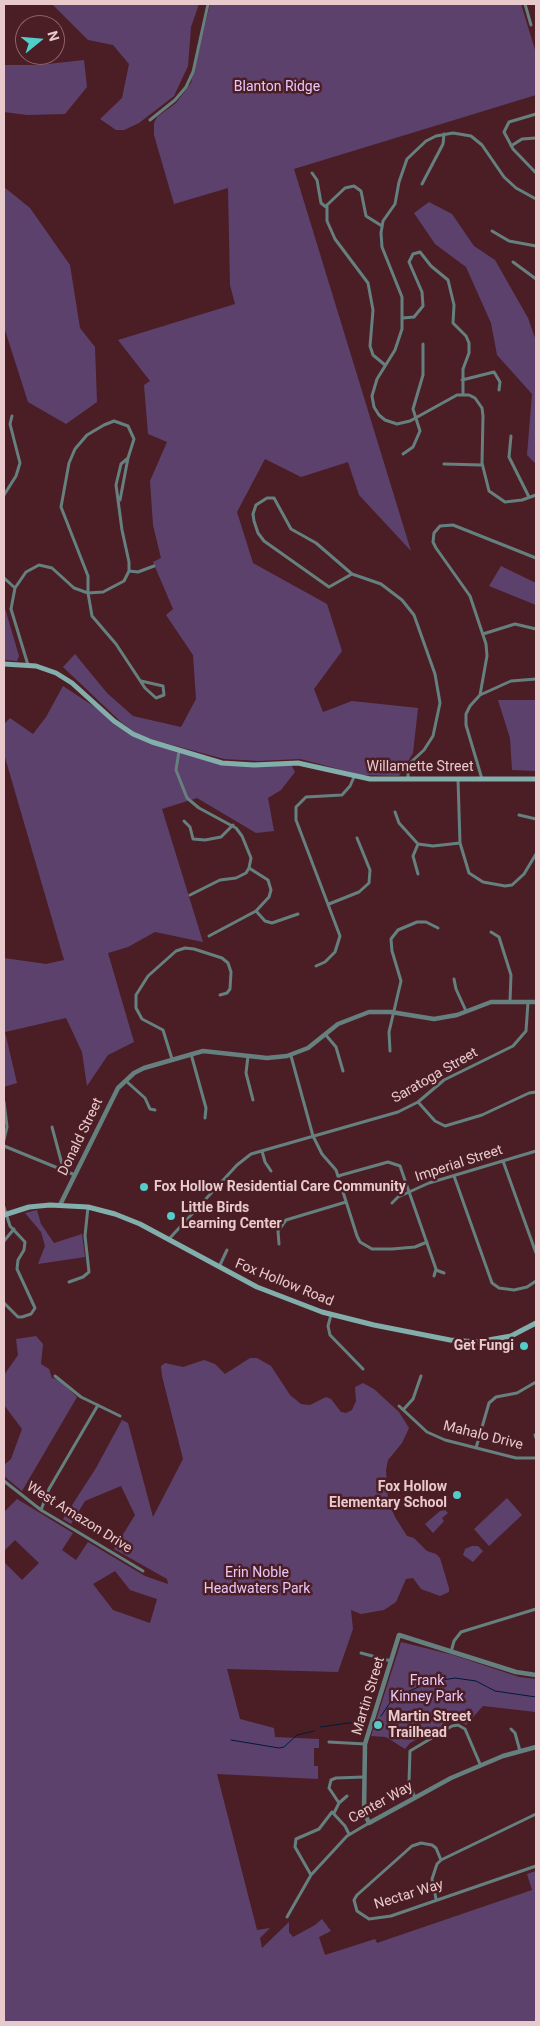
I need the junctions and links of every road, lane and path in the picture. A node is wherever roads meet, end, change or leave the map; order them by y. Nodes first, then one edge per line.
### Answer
1 (208, 4) edge
2 (525, 4) edge
3 (531, 25) dead end
4 (536, 114) edge
5 (150, 120) dead end
6 (444, 134) junction
7 (536, 138) edge
8 (511, 146) junction
9 (312, 173) dead end
10 (536, 173) edge
11 (422, 184) dead end
12 (536, 199) edge
13 (326, 207) junction
14 (382, 226) junction
15 (492, 230) dead end
16 (536, 246) edge
17 (513, 262) dead end
18 (536, 279) edge
19 (403, 318) junction
20 (423, 344) dead end
21 (385, 365) junction
22 (462, 380) junction
23 (499, 390) dead end
24 (463, 394) junction
25 (12, 416) dead end
26 (416, 418) junction
27 (510, 436) dead end
28 (403, 454) dead end
29 (128, 458) junction
30 (444, 464) dead end
31 (482, 465) junction
32 (4, 495) edge
33 (536, 495) edge
34 (529, 497) junction
35 (120, 500) junction
36 (536, 558) edge
37 (154, 566) dead end
38 (129, 571) junction
39 (352, 574) junction
40 (4, 578) edge
41 (15, 588) junction
42 (88, 594) junction
43 (536, 629) edge
44 (483, 634) junction
45 (4, 664) edge
46 (28, 665) junction
47 (536, 679) edge
48 (141, 681) junction
49 (482, 682) junction
50 (491, 690) junction
51 (480, 695) junction
52 (179, 751) junction
53 (354, 777) junction
54 (408, 779) junction
55 (458, 779) junction
56 (482, 779) junction
57 (536, 779) edge
58 (395, 812) dead end
59 (519, 815) dead end
60 (536, 819) edge
61 (184, 821) dead end
62 (233, 825) junction
63 (357, 838) dead end
64 (460, 843) junction
65 (418, 844) junction
66 (536, 854) edge
67 (249, 868) junction
68 (418, 874) dead end
69 (190, 895) dead end
70 (329, 904) junction
71 (256, 911) junction
72 (298, 914) dead end
73 (438, 928) dead end
74 (491, 932) dead end
75 (210, 936) dead end
76 (316, 966) dead end
77 (454, 979) dead end
78 (220, 995) dead end
79 (510, 1001) junction
80 (528, 1002) junction
81 (536, 1002) edge
82 (466, 1012) junction
83 (394, 1013) junction
84 (325, 1034) junction
85 (390, 1051) dead end
86 (190, 1054) junction
87 (248, 1056) junction
88 (291, 1056) junction
89 (172, 1059) junction
90 (343, 1071) dead end
91 (126, 1081) junction
92 (536, 1092) edge
93 (253, 1100) dead end
94 (4, 1102) edge
95 (418, 1102) junction
96 (155, 1110) dead end
97 (205, 1118) dead end
98 (52, 1127) dead end
99 (313, 1136) junction
100 (4, 1140) edge
101 (4, 1146) edge
102 (262, 1151) junction
103 (536, 1151) edge
104 (503, 1161) junction
105 (63, 1169) junction
106 (271, 1171) dead end
107 (75, 1175) junction
108 (338, 1176) junction
109 (454, 1176) junction
110 (410, 1192) junction
111 (346, 1202) junction
112 (392, 1203) dead end
113 (60, 1205) junction
114 (4, 1207) edge
115 (88, 1207) junction
116 (5, 1214) edge
117 (14, 1229) junction
118 (169, 1239) junction
119 (4, 1241) edge
120 (427, 1242) junction
121 (279, 1244) dead end
122 (227, 1250) dead end
123 (536, 1253) edge
124 (218, 1268) junction
125 (436, 1270) junction
126 (444, 1273) dead end
127 (434, 1276) dead end
128 (536, 1281) edge
129 (69, 1282) dead end
130 (4, 1303) edge
131 (331, 1314) junction
132 (536, 1323) edge
133 (363, 1369) dead end
134 (55, 1376) dead end
135 (421, 1376) dead end
136 (536, 1382) edge
137 (98, 1406) junction
138 (399, 1406) dead end
139 (403, 1410) junction
140 (120, 1416) dead end
141 (476, 1448) junction
142 (536, 1452) edge
143 (536, 1458) edge
144 (4, 1482) edge
145 (41, 1510) junction
146 (144, 1571) dead end
147 (536, 1610) edge
148 (451, 1652) junction
149 (361, 1653) dead end
150 (391, 1662) junction
151 (536, 1675) edge
152 (511, 1729) dead end
153 (329, 1742) dead end
154 (366, 1744) junction
155 (536, 1747) edge
156 (520, 1751) junction
157 (480, 1764) junction
158 (364, 1777) junction
159 (347, 1796) dead end
160 (414, 1798) junction
161 (339, 1802) junction
162 (334, 1813) junction
163 (536, 1814) edge
164 (369, 1823) junction
165 (349, 1834) junction
166 (441, 1860) junction
167 (536, 1866) edge
168 (311, 1875) junction
169 (436, 1900) junction
170 (287, 1917) dead end

1 - 5 street
2 - 3 street
4 - 8 street
6 - 11 street
6 - 12 street
6 - 14 street
7 - 8 street
8 - 10 street
9 - 13 street
13 - 14 street
13 - 21 street
14 - 19 street
15 - 16 street
17 - 18 street
19 - 21 street
19 - 22 street
20 - 26 street
21 - 26 street
22 - 23 street
22 - 24 street
24 - 26 street
24 - 31 street
25 - 32 street
26 - 28 street
27 - 34 street
29 - 35 street
29 - 35 street
29 - 42 street
30 - 31 street
31 - 34 street
33 - 34 street
35 - 38 street
36 - 44 street
37 - 38 street
38 - 42 street
39 - 39 street
39 - 54 street
40 - 41 street
41 - 42 street
41 - 46 street
42 - 48 street
43 - 44 street
44 - 49 street
45 - 46 main road, Willamette Street
46 - 52 main road, Willamette Street
47 - 50 street
48 - 48 street
49 - 50 street
49 - 51 street
50 - 51 street
51 - 56 street
52 - 53 main road, Willamette Street
52 - 62 street
53 - 54 main road, Willamette Street
53 - 70 street
54 - 55 main road, Willamette Street
55 - 56 main road, Willamette Street
55 - 64 street
56 - 57 main road, Willamette Street
58 - 65 street
59 - 60 street
61 - 62 street
62 - 67 street
63 - 70 street
64 - 65 street
64 - 66 street
65 - 68 street
67 - 69 street
67 - 71 street
70 - 76 street
71 - 72 street
71 - 75 street
73 - 83 street
74 - 79 street
77 - 82 street
78 - 89 street
79 - 80 street, Donald Street
79 - 82 street, Donald Street
80 - 81 street, Donald Street
80 - 95 street, Saratoga Street
82 - 83 street, Donald Street
83 - 84 street, Donald Street
83 - 85 street
84 - 88 street, Donald Street
84 - 90 street
86 - 87 street, Donald Street
86 - 89 street, Donald Street
86 - 97 street
87 - 88 street, Donald Street
87 - 93 street
88 - 99 street
89 - 91 street, Donald Street
91 - 96 street
91 - 107 street, Donald Street
92 - 95 street
94 - 100 street
95 - 99 street, Saratoga Street
98 - 105 street
99 - 102 street, Saratoga Street
99 - 108 street
101 - 105 street
102 - 106 street
102 - 118 street, Saratoga Street
103 - 104 street, Imperial Street
104 - 109 street, Imperial Street
104 - 123 street
105 - 107 street
107 - 113 street, Donald Street
108 - 110 street
108 - 111 street
109 - 110 street, Imperial Street
109 - 128 street
110 - 112 street, Imperial Street
110 - 120 street
111 - 120 street
111 - 121 street
113 - 115 main road, Fox Hollow Road
113 - 116 main road, Fox Hollow Road
114 - 116 street
115 - 118 main road, Fox Hollow Road
115 - 129 street
116 - 117 street
117 - 119 street
117 - 130 street
118 - 124 main road, Fox Hollow Road
120 - 125 street
122 - 124 street
124 - 131 main road, Fox Hollow Road
125 - 126 street
125 - 127 street
131 - 132 main road, Fox Hollow Road
131 - 133 street
134 - 137 street
135 - 139 street
136 - 141 street
137 - 140 street
137 - 145 street
138 - 139 street, Mahalo Drive
139 - 141 street, Mahalo Drive
141 - 143 street, Mahalo Drive
142 - 143 street
144 - 145 street, West Amazon Drive
145 - 146 street, West Amazon Drive
147 - 148 street
148 - 150 street, Martin Street
148 - 151 street
149 - 150 street
150 - 154 street, Martin Street
152 - 156 street
153 - 154 street
154 - 158 street, Martin Street
155 - 156 street, Center Way
156 - 157 street, Center Way
157 - 160 street, Center Way
157 - 160 street
158 - 161 street
158 - 164 street, Martin Street
159 - 161 street
160 - 164 street, Center Way
161 - 162 street
162 - 165 street
162 - 168 street
163 - 166 street
164 - 165 street, Center Way
165 - 168 street, Center Way
166 - 169 street
166 - 169 street, Nectar Way
167 - 169 street, Nectar Way
168 - 170 street, Center Way

